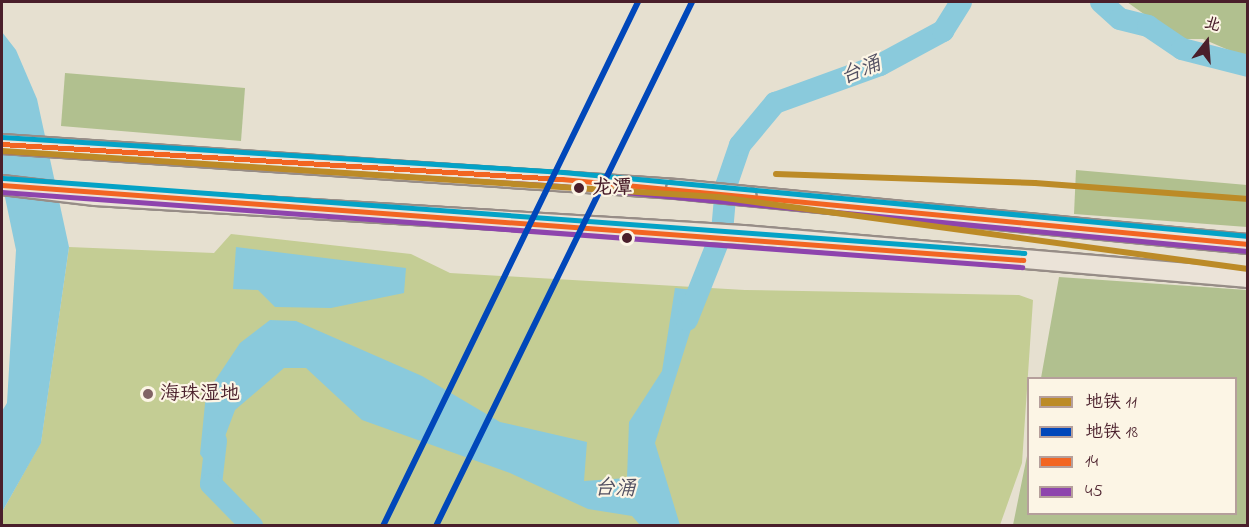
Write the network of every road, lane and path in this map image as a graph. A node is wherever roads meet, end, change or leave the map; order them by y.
1 (2, 144) edge
2 (2, 185) edge
3 (1248, 244) edge
4 (1248, 278) edge

1 - 3 highway, bridge
2 - 4 highway

